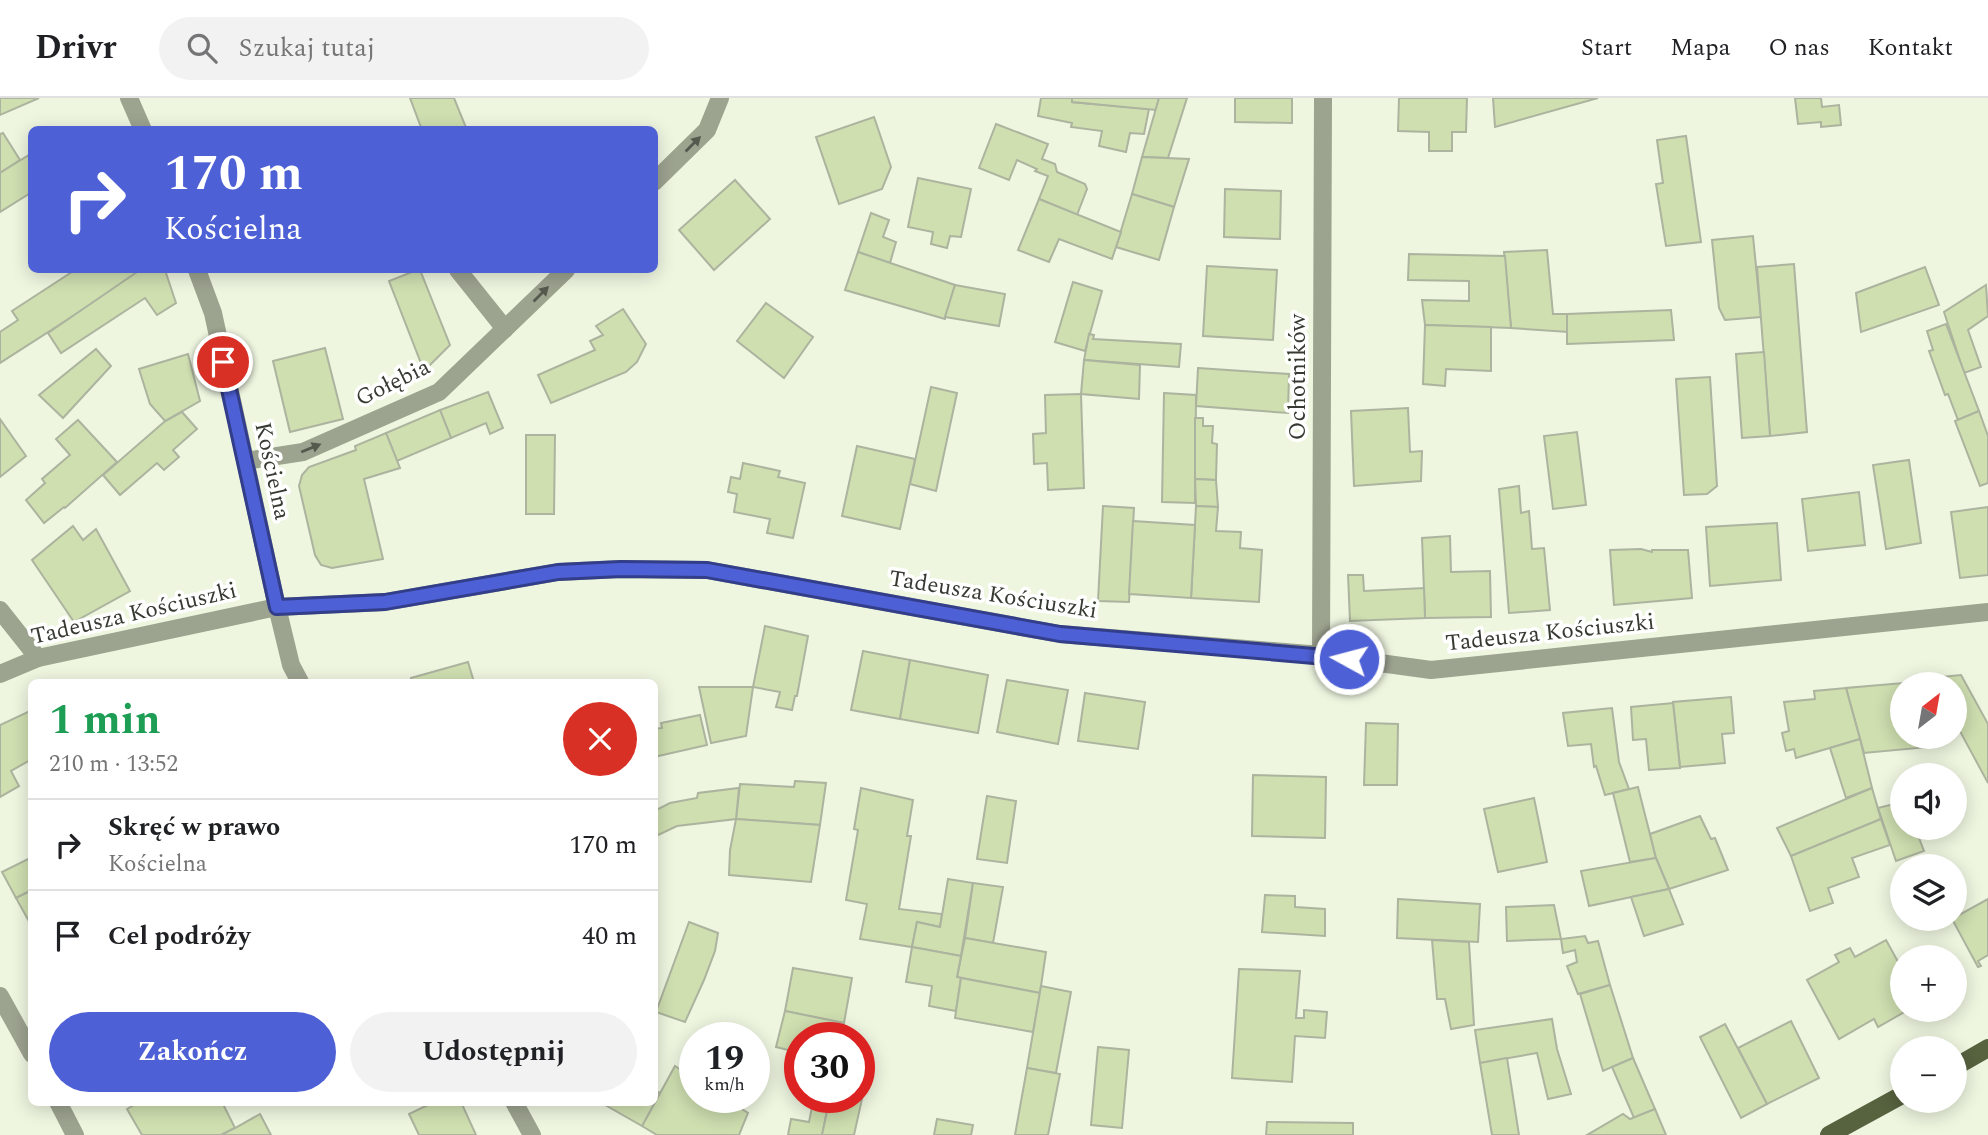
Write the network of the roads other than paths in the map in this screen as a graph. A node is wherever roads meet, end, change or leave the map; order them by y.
1 (129, 98) edge
2 (720, 98) edge
3 (1323, 98) edge
4 (141, 126) edge
5 (658, 178) edge
6 (198, 273) edge
7 (460, 273) edge
8 (563, 273) edge
9 (505, 329) junction
10 (245, 461) junction
11 (277, 607) junction
12 (0, 610) edge
13 (1988, 612) edge
14 (1321, 655) junction
15 (38, 657) junction
16 (0, 674) edge
17 (299, 679) edge
18 (0, 996) edge
19 (28, 1047) edge
20 (1988, 1048) edge
21 (1967, 1060) edge
22 (1890, 1102) edge
23 (60, 1106) edge
24 (516, 1106) edge
25 (75, 1135) edge
26 (532, 1135) edge
27 (1829, 1135) edge

1 - 4 street
5 -> 2 street
3 - 14 street, Ochotników
6 - 10 street, Kościelna
7 - 9 street
9 -> 8 street, Gołębia
10 -> 9 street, Gołębia
10 - 11 street, Kościelna
11 - 14 street, Tadeusza Kościuszki
11 - 15 street, Tadeusza Kościuszki
11 - 17 street, Kościelna
12 - 15 street
13 - 14 street, Tadeusza Kościuszki
15 - 16 street, Tadeusza Kościuszki
18 - 19 street
20 - 21 main road
22 - 27 main road
23 - 25 street
24 - 26 street

